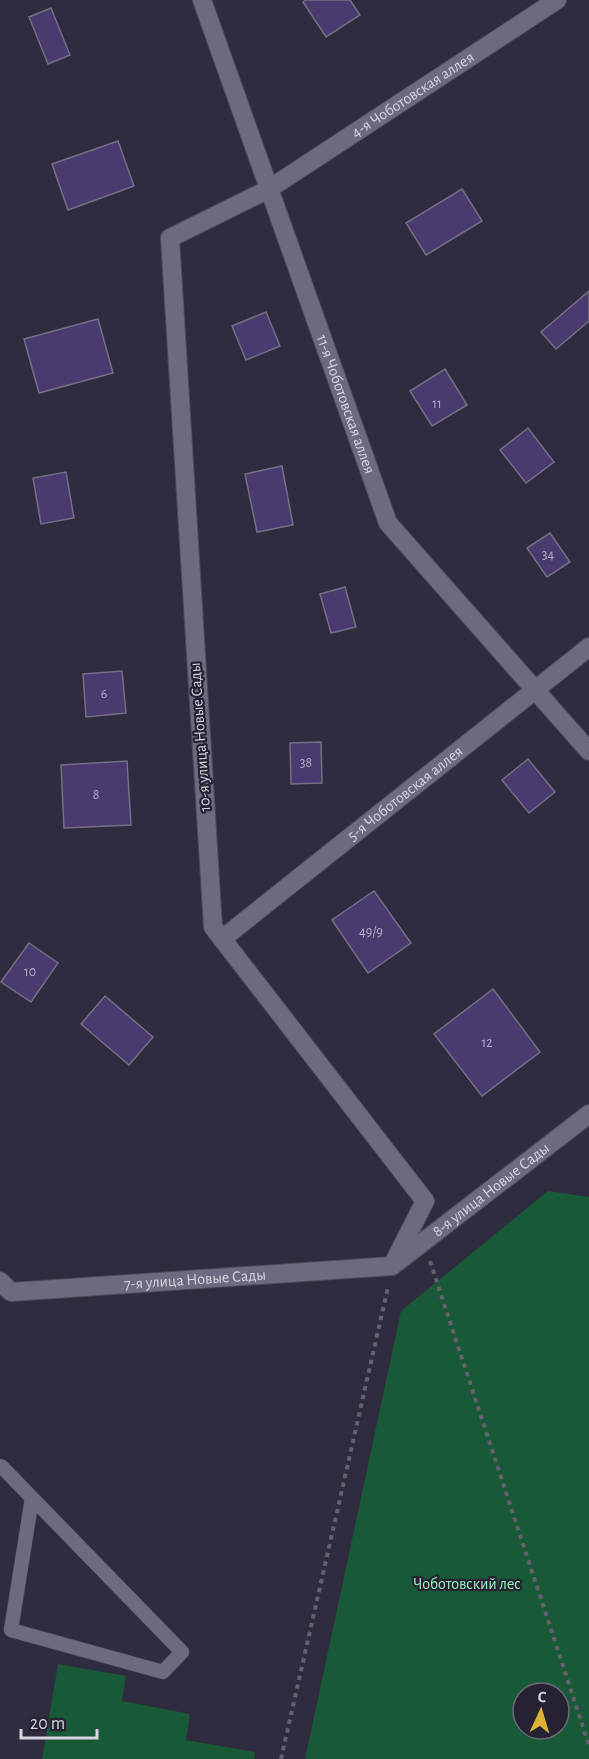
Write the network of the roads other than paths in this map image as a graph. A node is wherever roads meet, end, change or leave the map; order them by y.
1 (202, 0) edge
2 (557, 0) edge
3 (269, 189) junction
4 (589, 647) edge
5 (534, 689) junction
6 (589, 752) edge
7 (222, 939) junction
8 (589, 1114) edge
9 (392, 1266) junction
10 (0, 1281) edge
11 (0, 1466) edge
12 (32, 1498) junction

1 - 3 street, 11-я Чоботовская аллея
2 - 3 street, 4-я Чоботовская аллея
3 - 5 street, 11-я Чоботовская аллея
3 - 7 street, 10-я улица Новые Сады
4 - 5 street, 5-я Чоботовская аллея
5 - 6 street, 11-я Чоботовская аллея
5 - 7 street, 5-я Чоботовская аллея
7 - 9 street, 10-я улица Новые Сады
8 - 9 street, 8-я улица Новые Сады
9 - 10 street, 7-я улица Новые Сады
11 - 12 lane
12 - 12 lane

